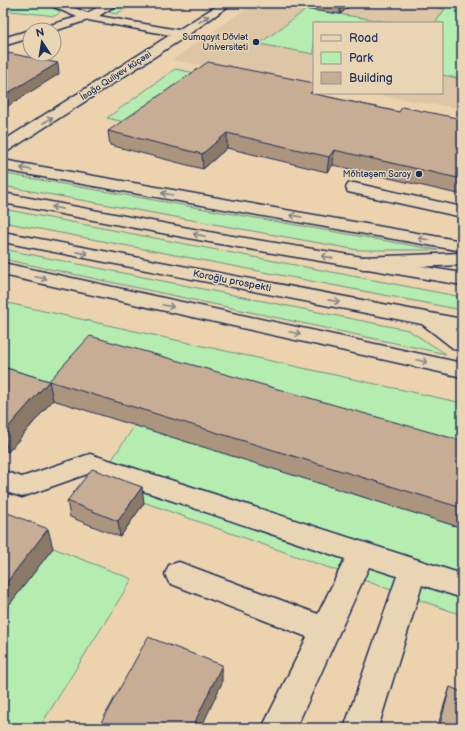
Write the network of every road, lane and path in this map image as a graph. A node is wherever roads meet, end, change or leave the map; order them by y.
1 (52, 3) edge
2 (114, 3) edge
3 (228, 3) edge
4 (88, 17) junction
5 (62, 25) edge
6 (181, 34) junction
7 (22, 36) edge
8 (3, 42) edge
9 (3, 148) edge
10 (3, 165) edge
11 (354, 188) dead end
12 (3, 198) edge
13 (462, 212) edge
14 (3, 237) edge
15 (462, 246) edge
16 (462, 259) edge
17 (363, 263) junction
18 (3, 269) edge
19 (462, 279) edge
20 (426, 318) junction
21 (462, 325) edge
22 (462, 344) edge
23 (462, 370) edge
24 (3, 481) edge
25 (362, 553) junction
26 (413, 570) junction
27 (179, 574) dead end
28 (462, 586) edge
29 (325, 630) junction
30 (279, 728) edge
31 (361, 728) edge

1 - 4 street
2 - 4 street
6 -> 3 street, İsağa Quliyev küçəsi
4 - 5 street
4 - 6 street
9 -> 6 street, İsağa Quliyev küçəsi
7 - 8 street
15 -> 10 street
11 - 13 street
17 -> 12 street
14 -> 20 street, Koroğlu prospekti
16 - 17 street
17 - 19 street
18 -> 23 street
20 - 21 street, Koroğlu prospekti
20 - 22 street
24 - 25 street
25 - 26 street
25 - 29 street
26 - 28 street
26 - 31 street
27 - 29 street
29 - 30 street

